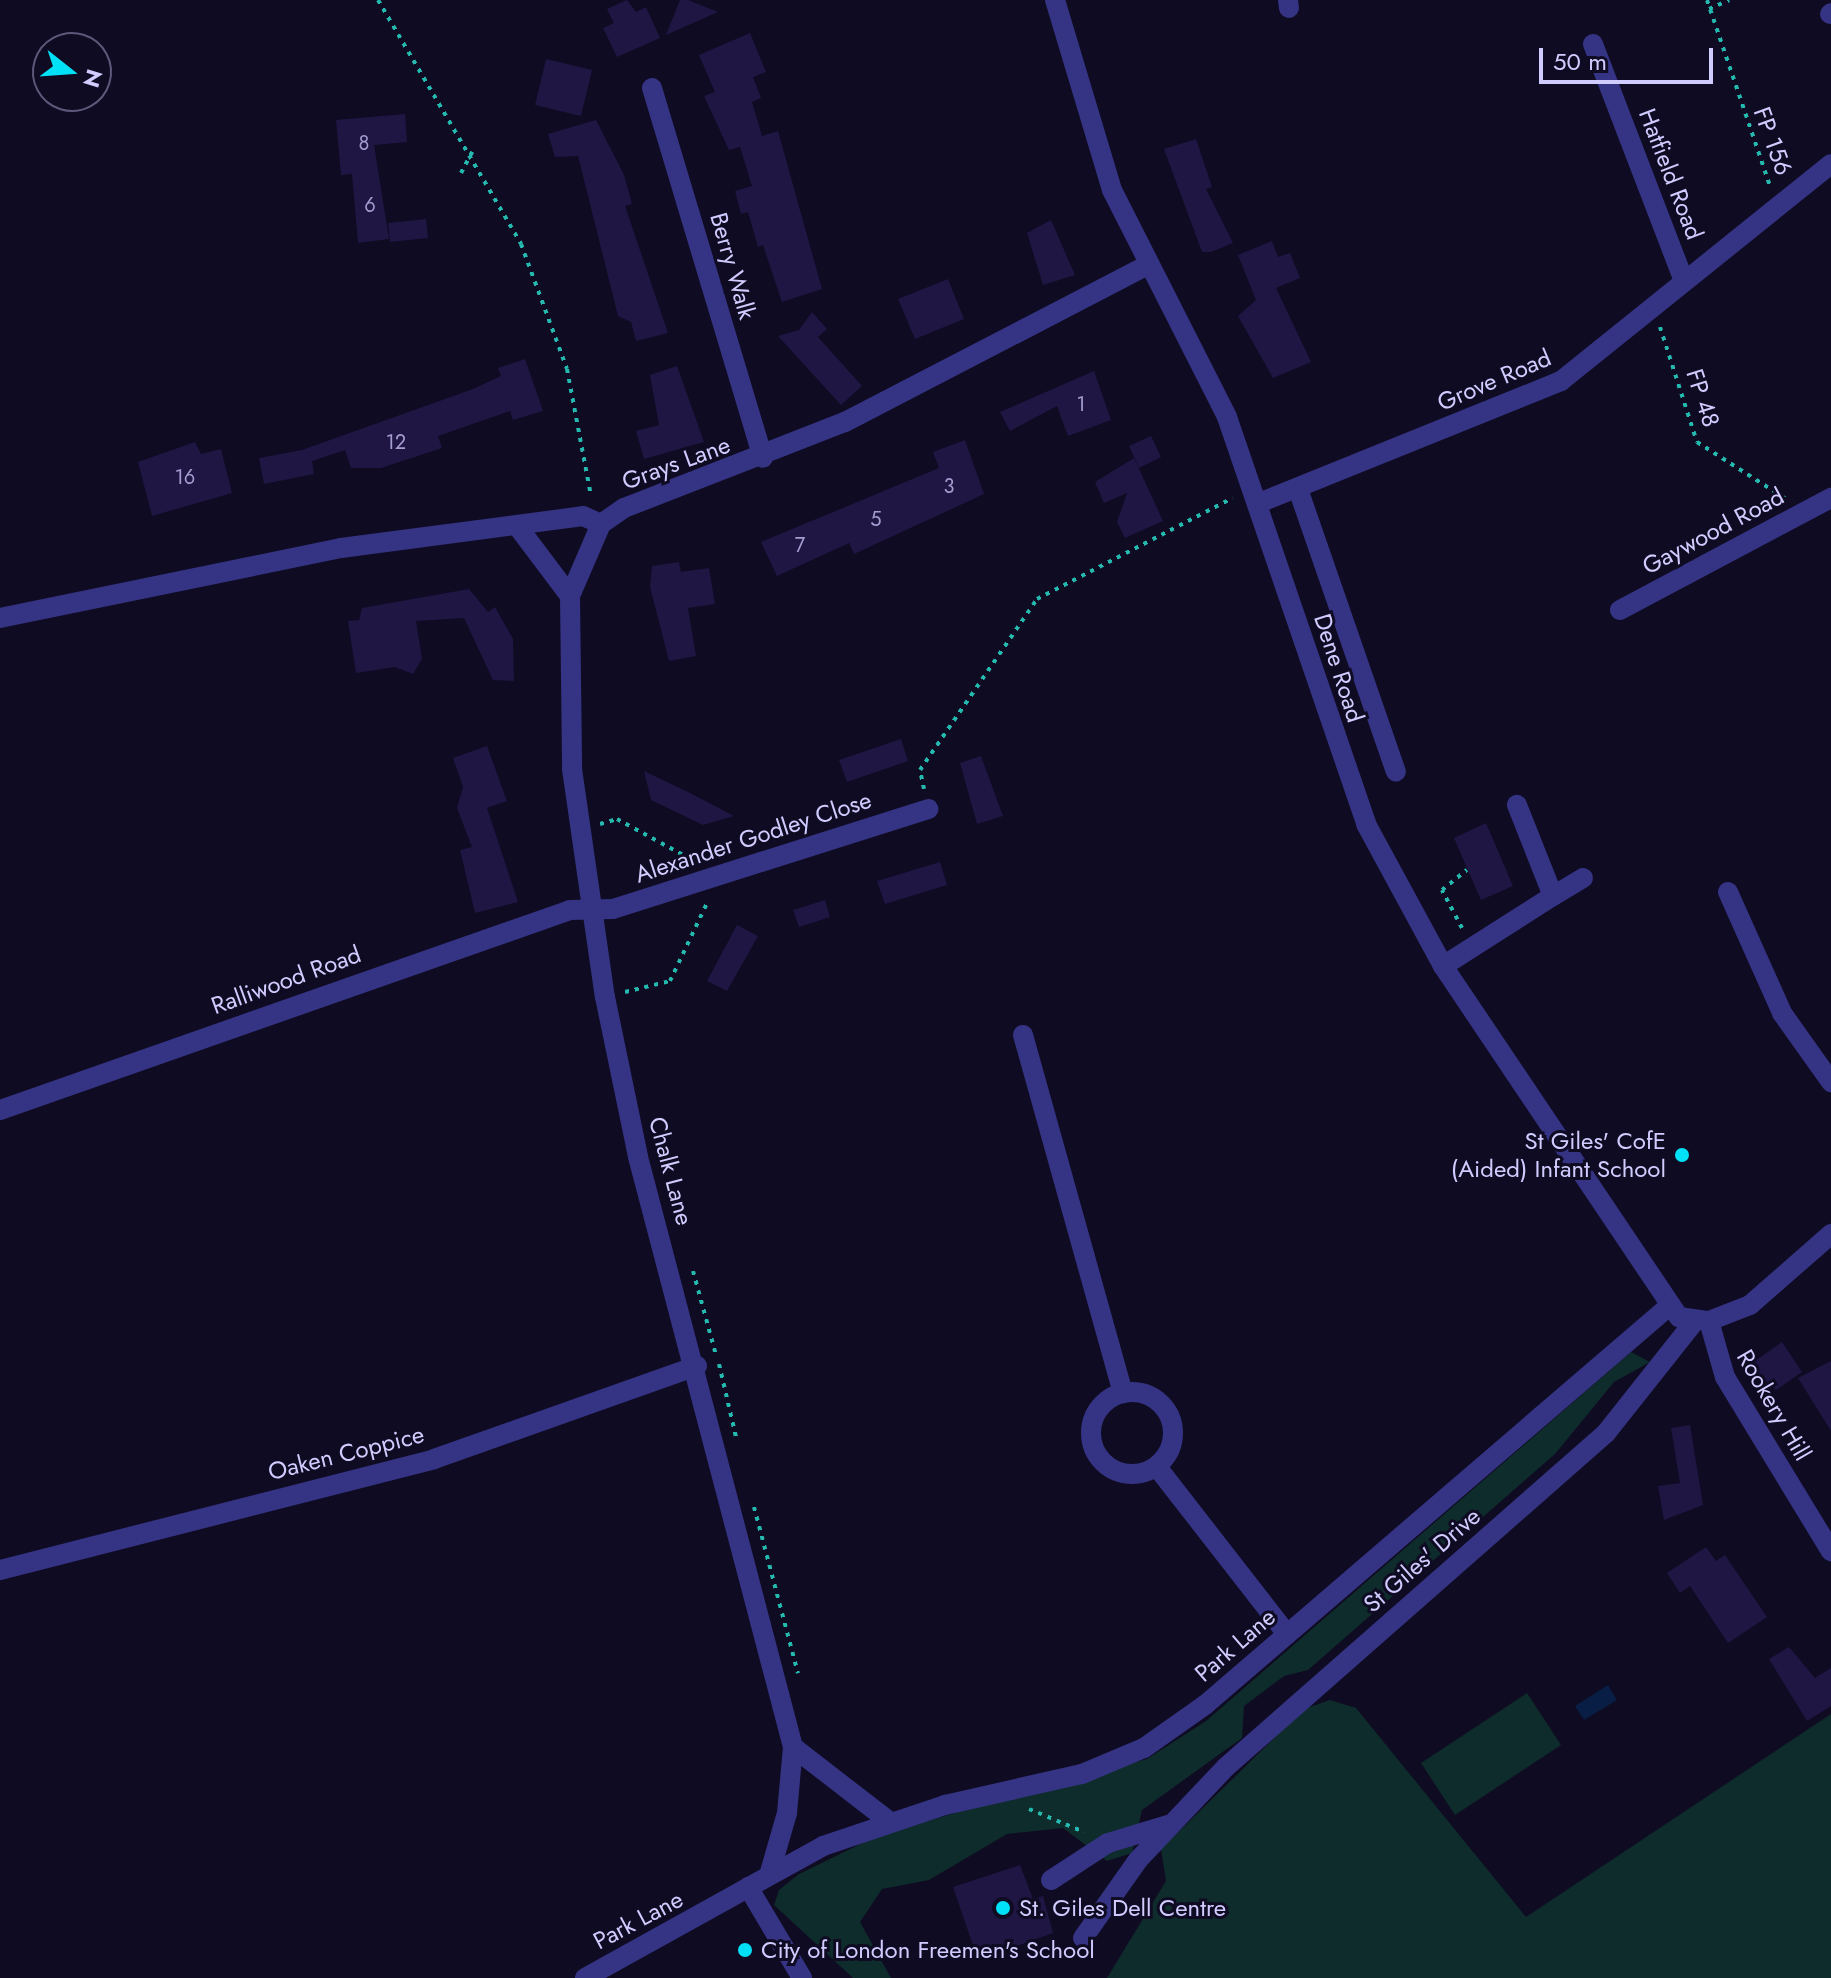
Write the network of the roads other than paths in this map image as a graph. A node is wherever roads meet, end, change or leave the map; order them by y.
1 (1055, 0) edge
2 (1593, 44) dead end
3 (652, 88) dead end
4 (1831, 164) edge
5 (1146, 266) junction
6 (1683, 278) junction
7 (763, 458) junction
8 (1298, 489) junction
9 (1256, 496) junction
10 (1831, 498) edge
11 (601, 524) junction
12 (518, 527) junction
13 (570, 596) junction
14 (1620, 610) dead end
15 (0, 618) edge
16 (1396, 772) dead end
17 (1517, 805) dead end
18 (929, 809) road end
19 (1583, 878) dead end
20 (1728, 892) dead end
21 (1553, 896) junction
22 (592, 908) junction
23 (1443, 966) junction
24 (1023, 1035) dead end
25 (1831, 1082) edge
26 (0, 1110) edge
27 (1831, 1234) edge
28 (1668, 1307) junction
29 (1701, 1321) junction
30 (697, 1366) junction
31 (1123, 1393) junction
32 (1157, 1467) junction
33 (1831, 1551) edge
34 (0, 1570) edge
35 (1287, 1634) junction
36 (793, 1747) junction
37 (890, 1822) junction
38 (1168, 1825) junction
39 (770, 1872) junction
40 (1051, 1880) dead end
41 (748, 1887) junction
42 (1083, 1938) dead end
43 (585, 1978) edge
44 (802, 1978) edge

1 - 5 street, Dene Road
2 - 6 street, Hatfield Road
3 - 7 street, Berry Walk
4 - 6 street, Grove Road
5 - 7 street, Grays Lane
5 - 9 street, Dene Road
6 - 8 street, Grove Road
7 - 11 street, Grays Lane
8 - 9 street, Grove Road
8 - 16 street, Dene Road
9 - 23 street, Dene Road
10 - 14 street, Gaywood Road
11 - 12 street
11 - 13 street, Chalk Lane
12 - 13 street
12 - 15 street
13 - 22 street, Chalk Lane
17 - 21 street
18 - 22 street, Alexander Godley Close
19 - 21 street
20 - 25 street
21 - 23 street
22 - 26 street, Ralliwood Road
22 - 30 street, Chalk Lane
23 - 28 street, Dene Road
24 - 31 street
27 - 29 street
28 - 29 street
28 - 35 street, Park Lane
29 - 33 street, Rookery Hill
29 - 38 street, St Giles' Drive
30 - 34 street, Oaken Coppice
30 - 36 street, Chalk Lane
31 - 32 street
31 - 32 street
32 - 35 street
35 - 37 street, Park Lane
36 - 37 street
36 - 39 street, Chalk Lane
37 - 39 street, Park Lane
38 - 40 street, St Giles' Drive
38 - 42 street, St Giles' Drive
39 - 41 street, Park Lane
41 - 43 street, Park Lane
41 - 44 street

